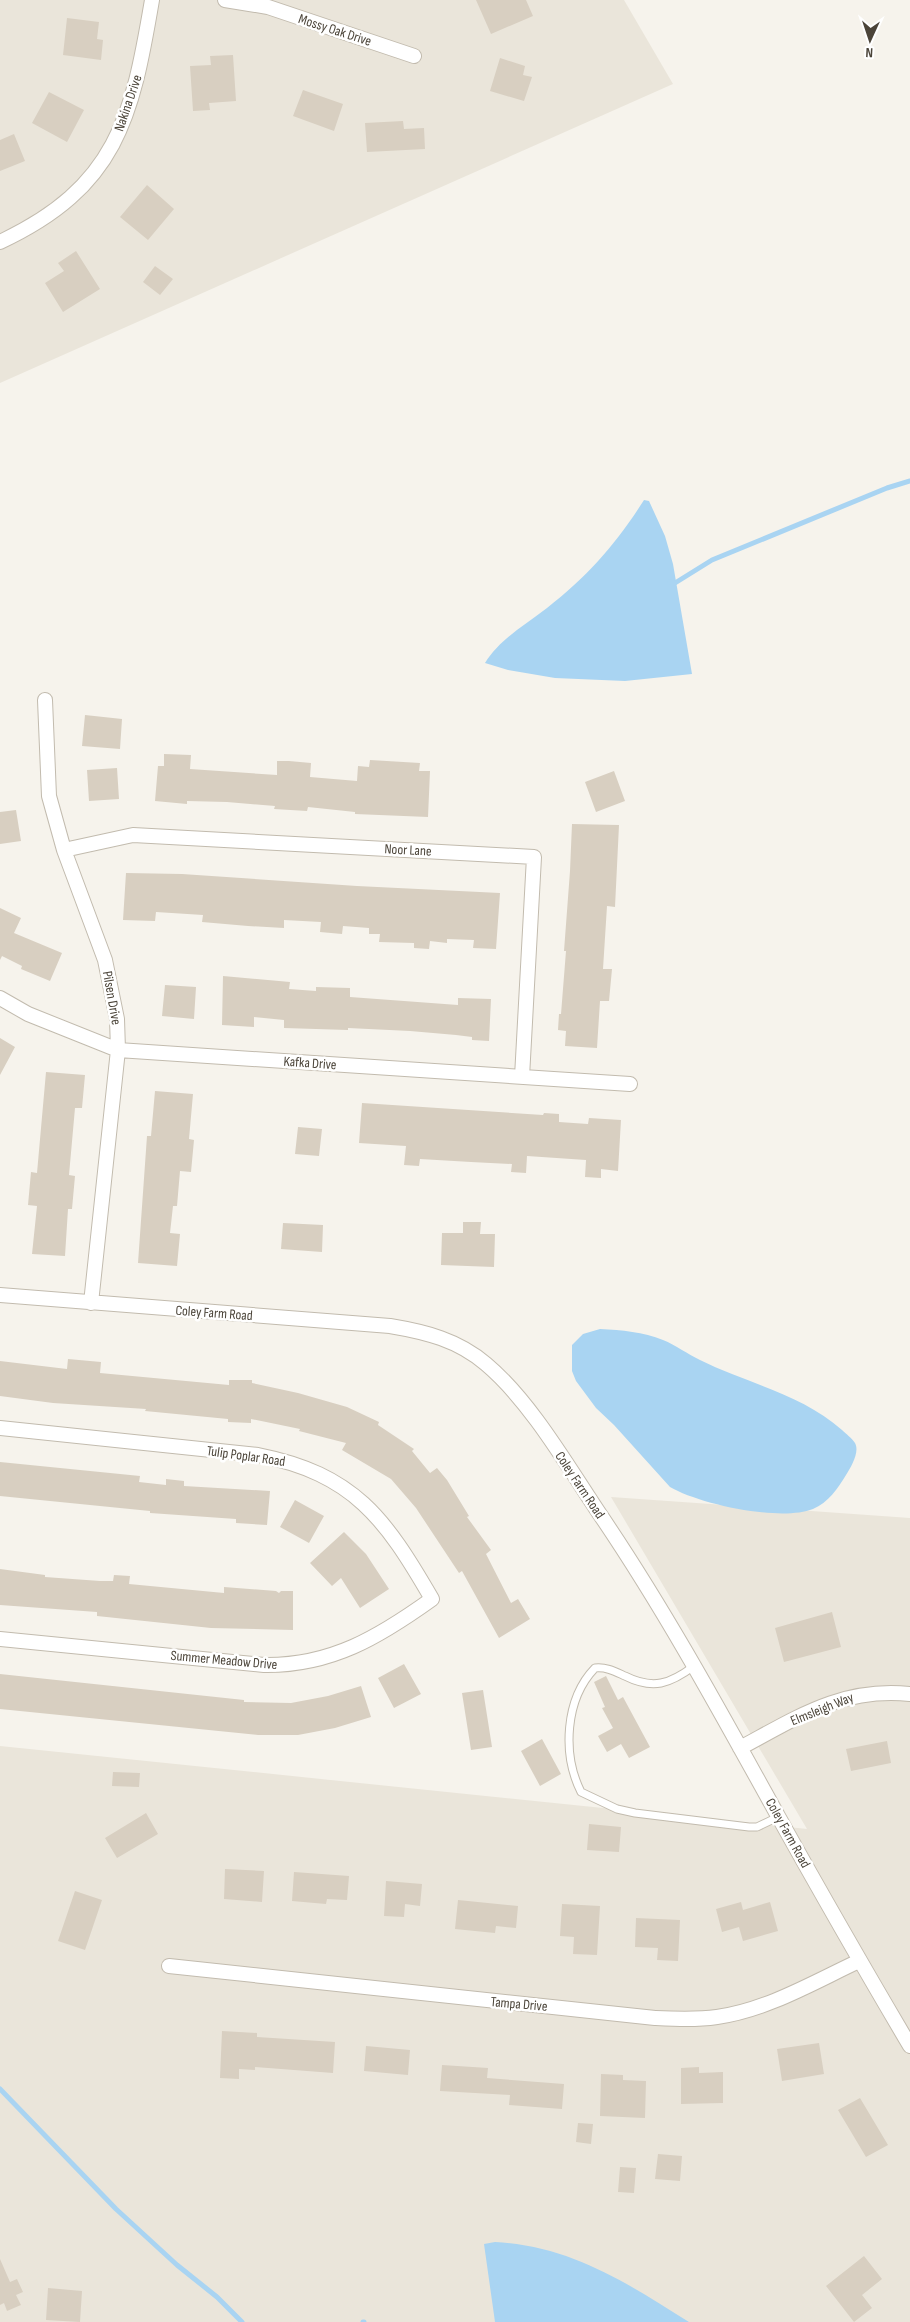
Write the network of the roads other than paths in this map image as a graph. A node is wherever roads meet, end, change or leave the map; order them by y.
1 (152, 0) edge
2 (225, 0) edge
3 (414, 56) dead end
4 (0, 242) edge
5 (45, 700) dead end
6 (64, 850) junction
7 (0, 998) edge
8 (118, 1050) junction
9 (522, 1076) junction
10 (630, 1084) dead end
11 (0, 1295) edge
12 (91, 1303) junction
13 (0, 1428) edge
14 (432, 1599) joint
15 (0, 1639) edge
16 (694, 1666) junction
17 (910, 1694) edge
18 (740, 1748) junction
19 (778, 1817) junction
20 (859, 1960) junction
21 (169, 1966) dead end
22 (910, 2046) edge

1 - 4 street, Nakina Drive
2 - 3 street, Mossy Oak Drive
5 - 6 street, Pilsen Drive
6 - 8 street, Pilsen Drive
6 - 9 street, Noor Lane
7 - 8 street, Kafka Drive
8 - 9 street, Kafka Drive
8 - 12 street, Pilsen Drive
9 - 10 street, Kafka Drive
11 - 12 street, Coley Farm Road
12 - 16 street, Coley Farm Road
13 - 14 street, Tulip Poplar Road
14 - 15 street, Summer Meadow Drive
16 - 18 street, Coley Farm Road
16 - 19 lane
17 - 18 street, Elmsleigh Way
18 - 19 street, Coley Farm Road
19 - 20 street, Coley Farm Road
20 - 21 street, Tampa Drive
20 - 22 street, Coley Farm Road

